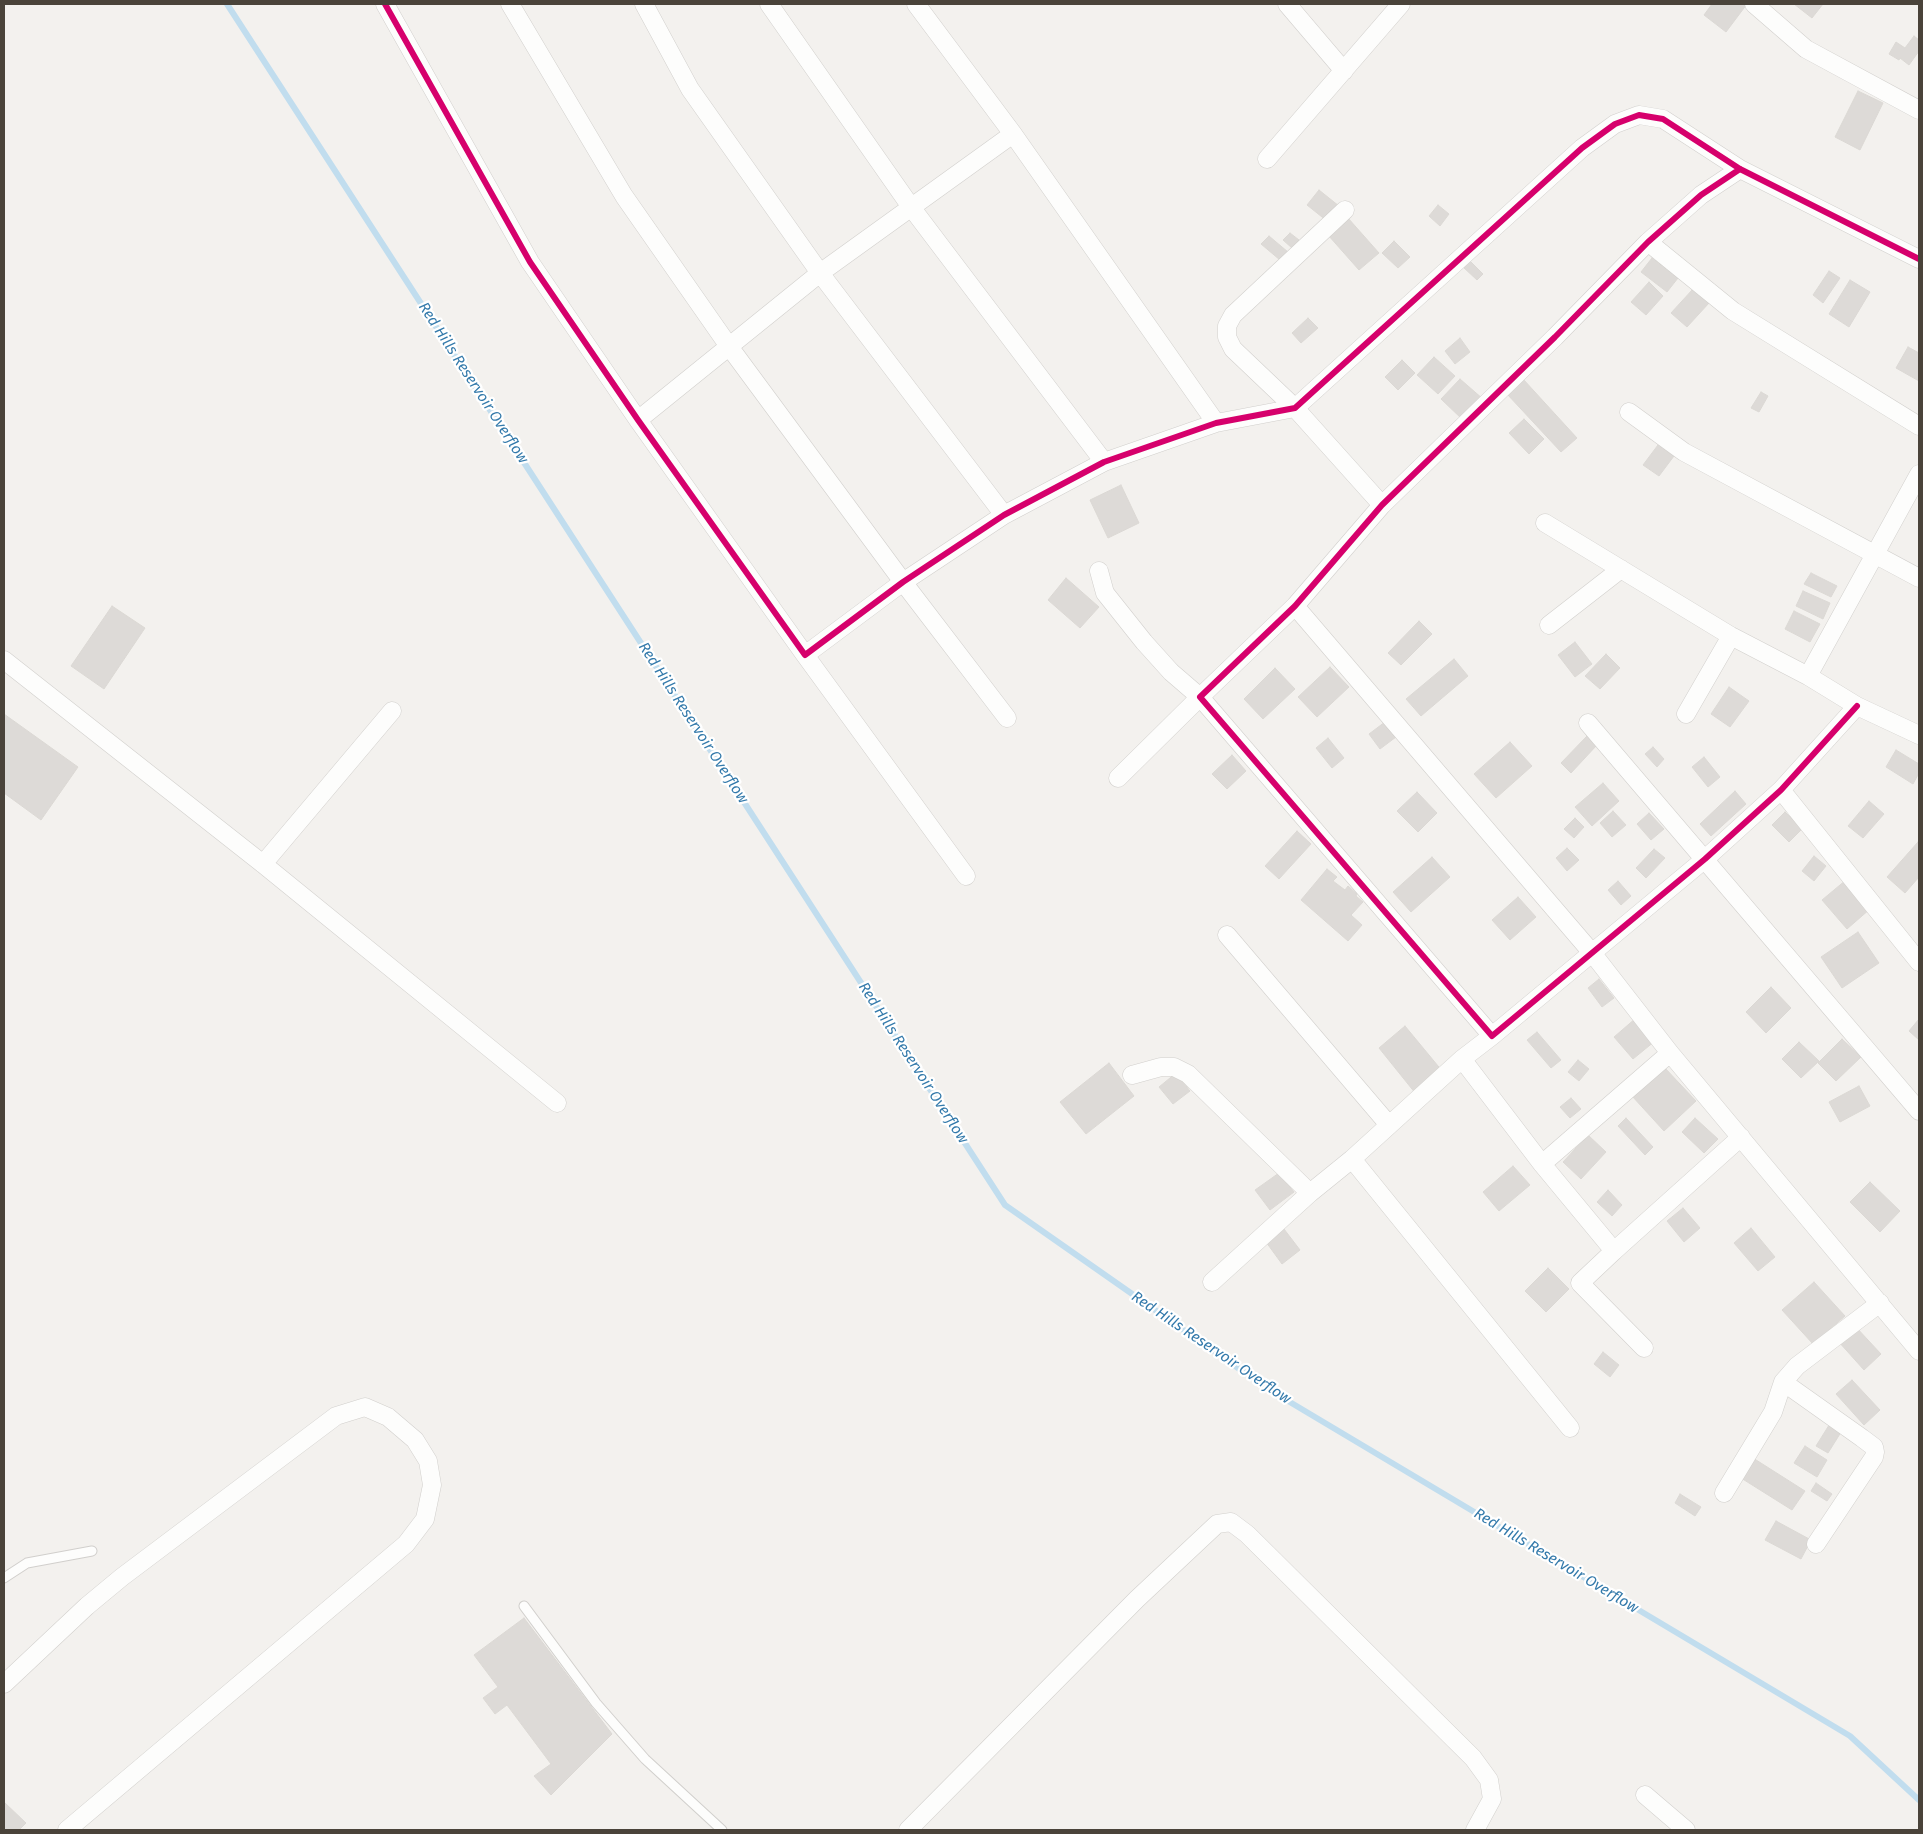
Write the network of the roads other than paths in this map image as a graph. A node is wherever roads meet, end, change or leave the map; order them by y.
1 (386, 4) edge
2 (510, 4) edge
3 (644, 4) edge
4 (769, 4) edge
5 (916, 4) edge
6 (1288, 4) edge
7 (1401, 4) edge
8 (1754, 4) edge
9 (1344, 71) junction
10 (1919, 110) edge
11 (1013, 134) junction
12 (1267, 159) dead end
13 (1740, 169) junction
14 (911, 207) junction
15 (1345, 210) dead end
16 (1648, 242) junction
17 (1919, 259) edge
18 (820, 273) junction
19 (728, 345) junction
20 (1295, 408) junction
21 (1629, 412) dead end
22 (638, 420) junction
23 (1216, 422) junction
24 (1919, 426) edge
25 (1104, 462) junction
26 (1919, 474) edge
27 (1382, 505) junction
28 (1004, 514) junction
29 (1545, 522) dead end
30 (1875, 556) junction
31 (1621, 569) junction
32 (1099, 571) dead end
33 (1919, 578) edge
34 (903, 582) junction
35 (1295, 606) junction
36 (1549, 624) dead end
37 (1731, 636) junction
38 (805, 655) junction
39 (4, 660) edge
40 (1808, 676) junction
41 (1200, 697) junction
42 (1856, 706) junction
43 (392, 711) dead end
44 (1686, 714) dead end
45 (1008, 718) dead end
46 (1588, 723) dead end
47 (1919, 735) edge
48 (1118, 778) dead end
49 (1781, 790) junction
50 (1705, 859) junction
51 (263, 864) junction
52 (966, 876) dead end
53 (1226, 935) dead end
54 (1593, 954) junction
55 (1919, 962) edge
56 (1492, 1036) junction
57 (1670, 1053) junction
58 (1462, 1059) junction
59 (1132, 1075) dead end
60 (557, 1103) dead end
61 (1919, 1111) edge
62 (1389, 1125) junction
63 (1741, 1137) junction
64 (1352, 1159) junction
65 (1542, 1164) junction
66 (1310, 1193) junction
67 (1614, 1250) junction
68 (1212, 1282) dead end
69 (1880, 1303) junction
70 (1644, 1348) dead end
71 (1919, 1351) edge
72 (1783, 1382) junction
73 (1570, 1428) dead end
74 (1724, 1492) dead end
75 (1816, 1544) dead end
76 (92, 1551) dead end
77 (4, 1578) edge
78 (524, 1606) dead end
79 (4, 1684) edge
80 (1645, 1795) dead end
81 (67, 1830) edge
82 (722, 1830) edge
83 (908, 1830) edge
84 (1475, 1830) edge
85 (1686, 1830) edge

1 - 22 street
2 - 19 street
3 - 18 street
4 - 14 street
5 - 11 street
6 - 9 street
7 - 9 street
8 - 10 street
9 - 12 street
11 - 14 street
11 - 23 street
13 - 16 street
13 - 17 street
13 - 20 street
14 - 18 street
14 - 25 street
15 - 20 street
16 - 24 street
16 - 27 street
18 - 19 street
18 - 28 street
19 - 22 street
19 - 34 street
20 - 23 street
20 - 27 street
21 - 30 street
22 - 38 street
23 - 25 street
25 - 28 street
26 - 30 street
27 - 35 street
28 - 34 street
29 - 31 street
30 - 33 street
30 - 40 street
31 - 36 street
31 - 37 street
32 - 41 street
34 - 38 street
34 - 45 street
35 - 41 street
35 - 54 street
37 - 40 street
37 - 44 street
38 - 52 street
39 - 51 street
40 - 42 street
41 - 48 street
41 - 56 street
42 - 47 street
42 - 49 street
43 - 51 street
46 - 50 street
49 - 50 street
49 - 55 street
50 - 54 street
50 - 61 street
51 - 60 street
53 - 62 street
54 - 56 street
54 - 57 street
56 - 58 street
57 - 63 street
57 - 65 street
58 - 62 street
58 - 65 street
59 - 66 street
62 - 64 street
63 - 67 street
63 - 69 street
64 - 66 street
64 - 73 street
65 - 67 street
66 - 68 street
67 - 70 street
69 - 71 street
69 - 72 street
72 - 74 street
72 - 75 street
76 - 77 lane
78 - 82 lane
79 - 81 street
80 - 85 street
83 - 84 street

